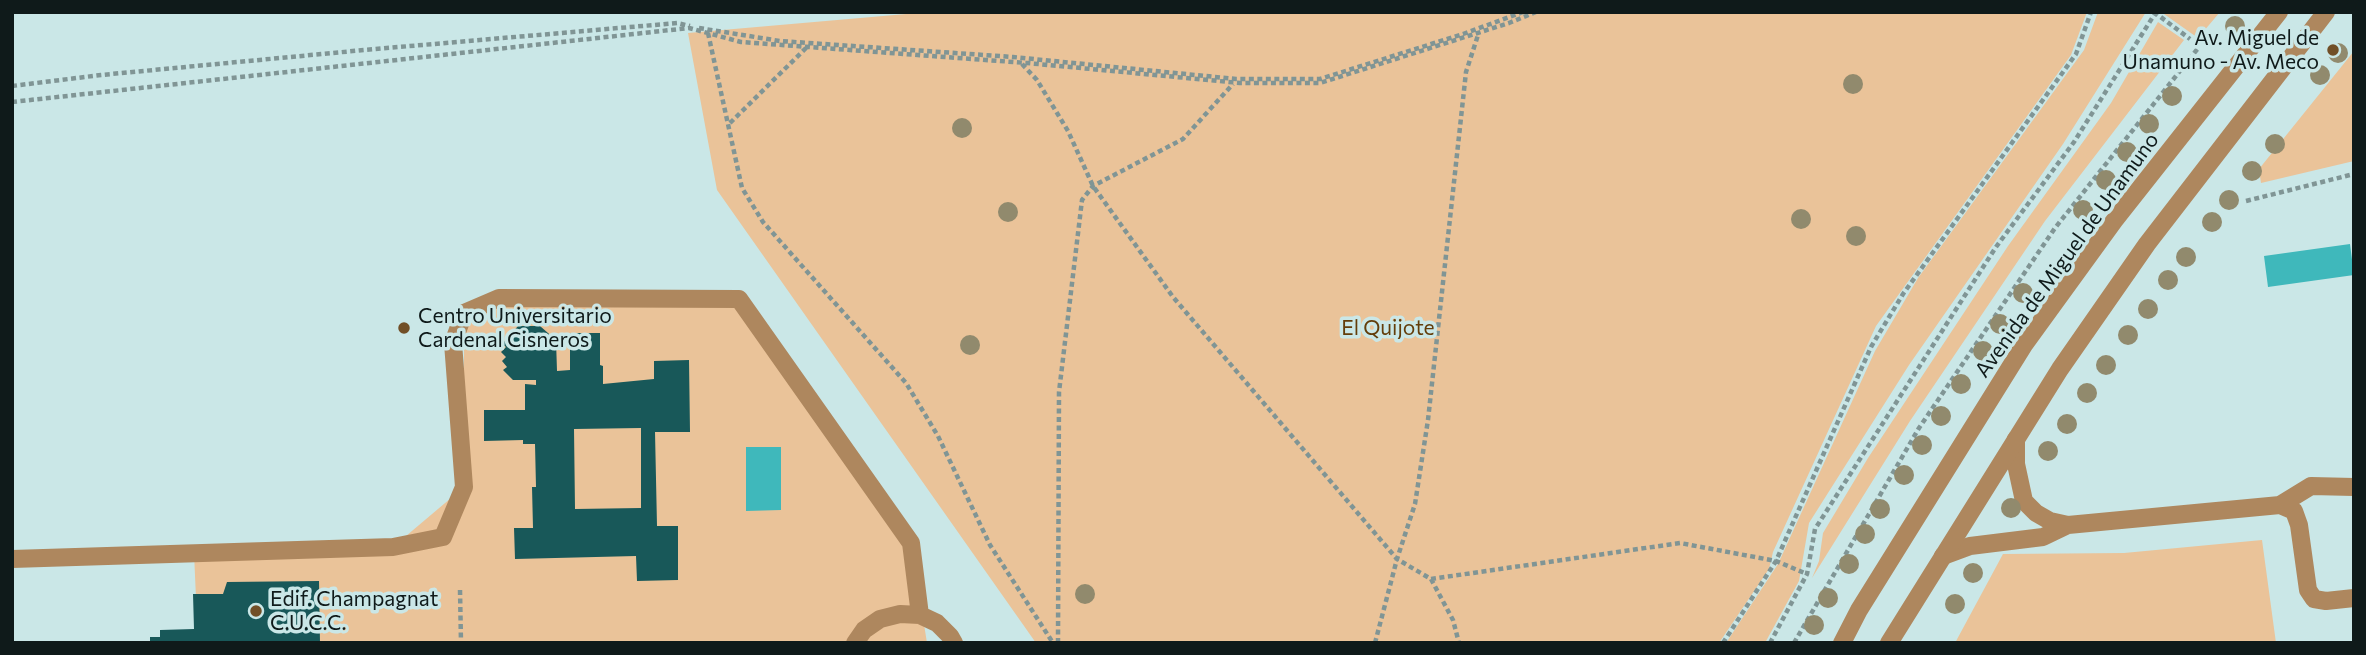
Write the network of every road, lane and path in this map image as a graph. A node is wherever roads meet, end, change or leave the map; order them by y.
1 (1523, 12) edge
2 (1536, 12) edge
3 (2091, 12) edge
4 (2279, 12) edge
5 (2326, 12) edge
6 (2155, 13) edge
7 (708, 33) junction
8 (1479, 33) junction
9 (2190, 39) dead end
10 (807, 47) junction
11 (2199, 47) dead end
12 (1022, 63) junction
13 (1234, 83) junction
14 (12, 86) edge
15 (12, 102) edge
16 (730, 124) junction
17 (2354, 174) edge
18 (1093, 186) junction
19 (2246, 201) dead end
20 (2016, 439) junction
21 (2354, 487) edge
22 (2280, 505) junction
23 (2067, 525) junction
24 (1943, 555) junction
25 (12, 559) edge
26 (1397, 559) junction
27 (1776, 561) junction
28 (1807, 574) junction
29 (1431, 579) junction
30 (460, 590) dead end
31 (2354, 597) edge
32 (920, 615) junction
33 (461, 643) edge
34 (855, 643) edge
35 (954, 643) edge
36 (1055, 643) edge
37 (1375, 643) edge
38 (1459, 643) edge
39 (1723, 643) edge
40 (1770, 643) edge
41 (1794, 643) edge
42 (1842, 643) edge
43 (1889, 643) edge

1 - 14 path
2 - 8 path
3 - 27 path
4 - 42 street, Avenida de Miguel de Unamuno
5 - 20 street
6 - 9 path
6 - 28 path
7 - 10 path
7 - 15 path
7 - 16 path
8 - 13 path
8 - 26 path
10 - 12 path
10 - 16 path
11 - 41 path
12 - 13 path
12 - 18 path
13 - 18 path
16 - 36 path
17 - 19 path
18 - 26 path
18 - 36 path
20 - 23 street
20 - 24 street
21 - 22 street
22 - 23 street
22 - 31 street
23 - 24 street
24 - 43 street
25 - 32 street
26 - 29 path
26 - 37 path
27 - 28 path
27 - 29 path
27 - 39 path
28 - 40 path
29 - 38 path
30 - 33 path
32 - 34 street
32 - 35 street

